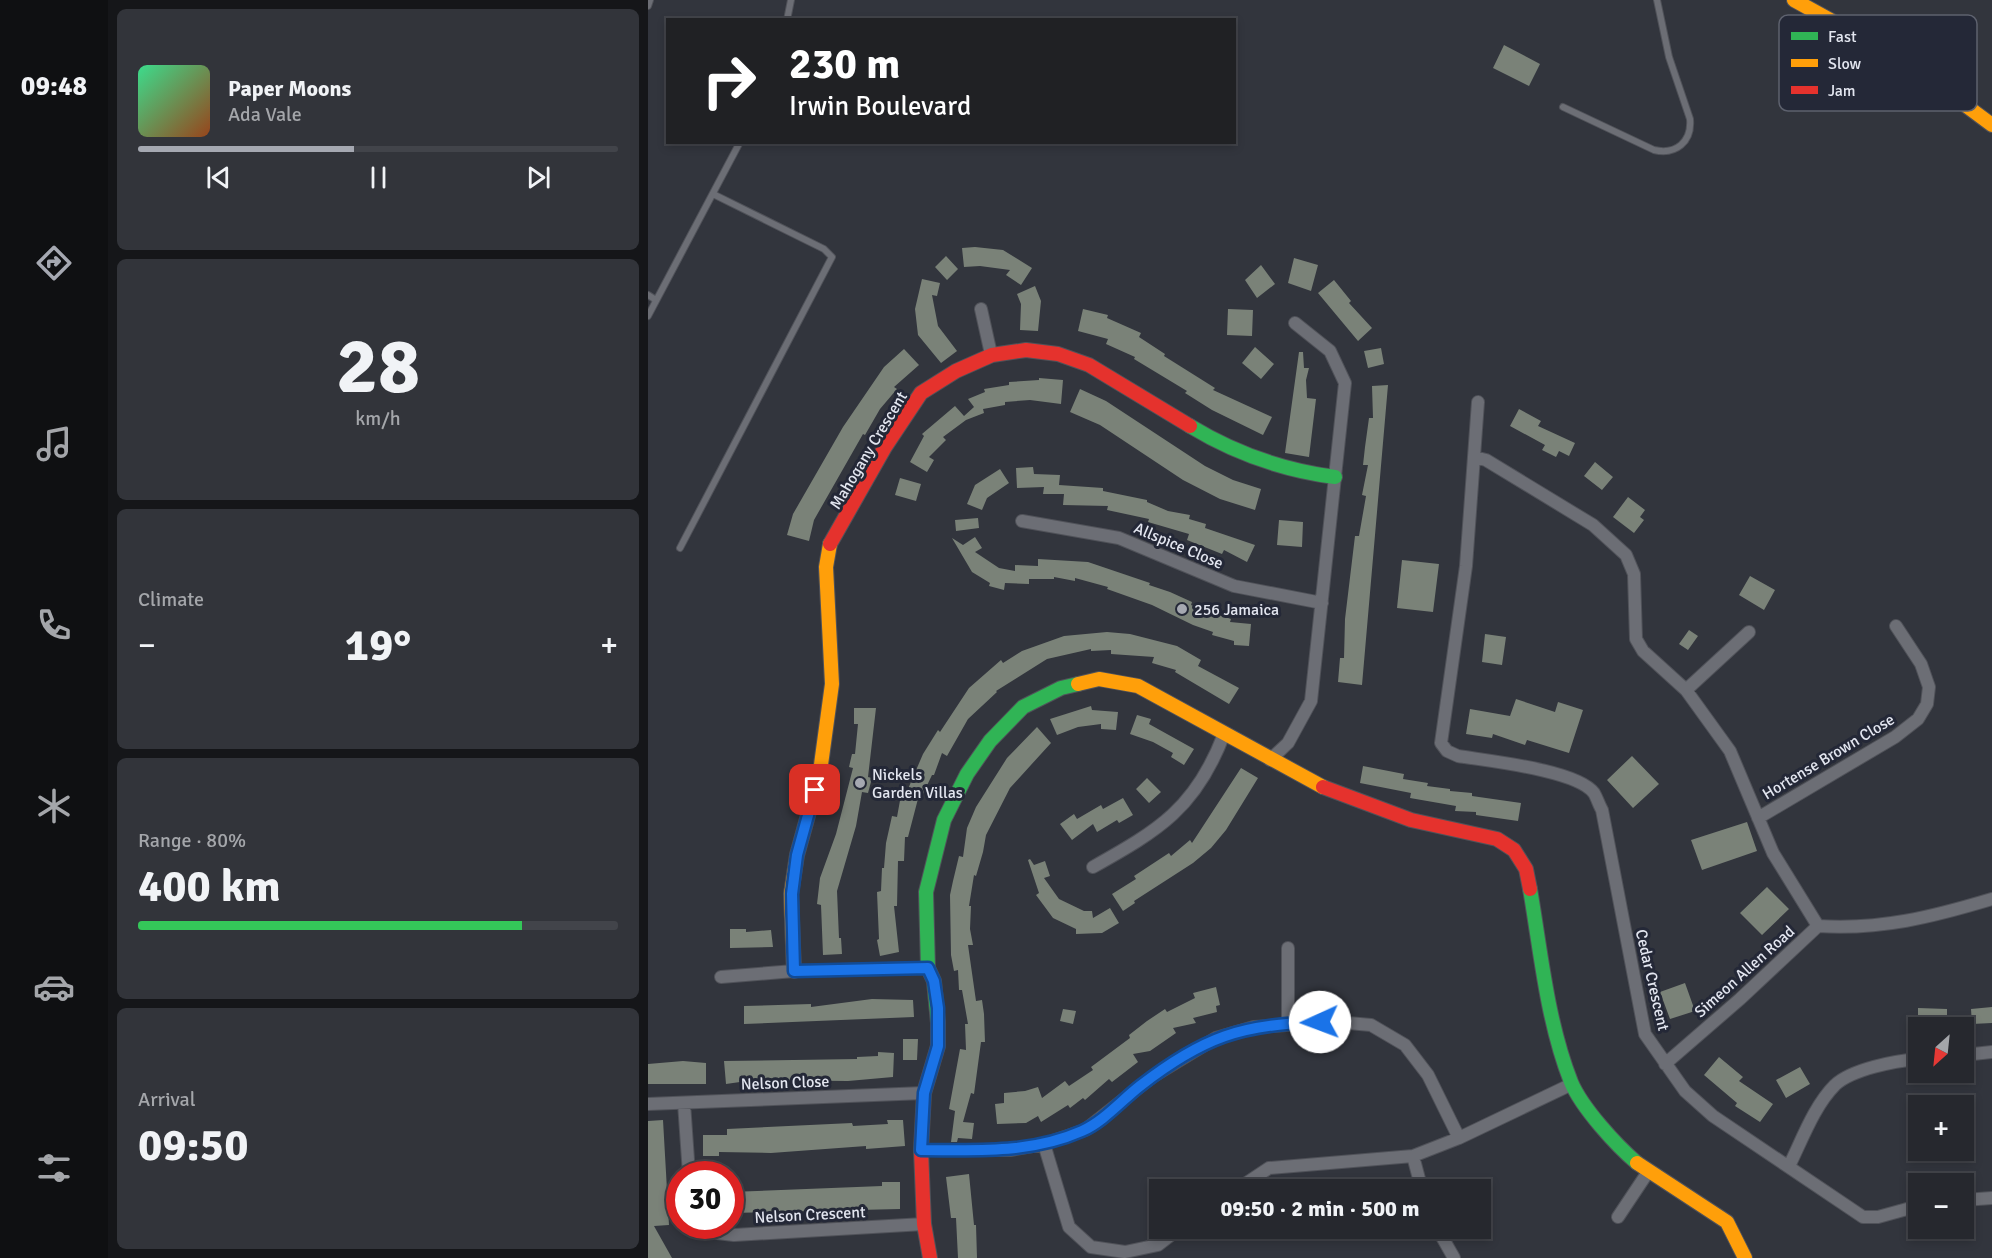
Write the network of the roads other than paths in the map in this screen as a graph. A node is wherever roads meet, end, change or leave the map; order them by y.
1 (650, 0) edge
2 (791, 0) edge
3 (1657, 0) edge
4 (1794, 0) edge
5 (648, 6) edge
6 (1821, 15) edge
7 (787, 18) edge
8 (1563, 107) dead end
9 (1973, 111) edge
10 (1992, 125) edge
11 (739, 144) edge
12 (713, 194) junction
13 (648, 295) edge
14 (656, 300) junction
15 (981, 309) dead end
16 (648, 316) edge
17 (1295, 323) dead end
18 (991, 354) junction
19 (1478, 402) dead end
20 (1474, 457) junction
21 (1335, 477) junction
22 (1022, 521) dead end
23 (680, 548) dead end
24 (1322, 603) junction
25 (1896, 626) dead end
26 (1749, 632) dead end
27 (1686, 690) junction
28 (1224, 734) junction
29 (1270, 760) junction
30 (1758, 818) junction
31 (1093, 867) dead end
32 (1992, 899) edge
33 (1818, 926) junction
34 (1288, 948) dead end
35 (928, 968) junction
36 (794, 971) junction
37 (721, 977) dead end
38 (1288, 1023) junction
39 (1992, 1052) edge
40 (1974, 1053) edge
41 (1908, 1060) edge
42 (1665, 1064) junction
43 (1572, 1084) junction
44 (924, 1093) junction
45 (684, 1103) junction
46 (648, 1104) edge
47 (1459, 1138) junction
48 (1044, 1144) junction
49 (921, 1150) junction
50 (1413, 1156) junction
51 (689, 1161) edge
52 (1789, 1166) junction
53 (1648, 1172) junction
54 (1252, 1179) edge
55 (1419, 1179) edge
56 (1992, 1198) edge
57 (1974, 1199) edge
58 (1908, 1209) edge
59 (1618, 1217) dead end
60 (924, 1224) junction
61 (744, 1234) edge
62 (1166, 1239) edge
63 (1443, 1239) edge
64 (930, 1258) edge
65 (1454, 1258) edge
66 (1745, 1258) edge

1 - 5 lane
2 - 7 lane
3 - 8 lane
4 - 6 street
9 - 10 street
11 - 12 lane
12 - 14 lane
12 - 23 lane
13 - 14 lane
14 - 16 lane
15 - 18 street
17 - 21 street
18 - 21 street, Mahogany Crescent
18 - 36 street, Mahogany Crescent
19 - 20 street
20 - 27 street
20 - 42 street, Cedar Crescent
21 - 24 street
22 - 24 street, Allspice Close
24 - 29 street
25 - 30 street, Hortense Brown Close
26 - 27 street
27 - 30 street
28 - 29 street
28 - 31 street
28 - 35 street
29 - 43 street
30 - 33 street
32 - 33 street
33 - 42 street, Simeon Allen Road
34 - 38 street
35 - 36 street
35 - 44 street
36 - 37 street
38 - 47 street
38 - 48 street
39 - 40 street
41 - 52 street
42 - 52 street, Cedar Crescent
43 - 47 street
43 - 53 street
44 - 45 street, Nelson Close
44 - 49 street
45 - 46 street, Nelson Close
45 - 51 street
47 - 50 street
48 - 49 street
48 - 62 street
49 - 60 street
50 - 54 street
50 - 55 street
52 - 58 street, Cedar Crescent
53 - 59 street
53 - 66 street
56 - 57 street
60 - 61 street, Nelson Crescent
60 - 64 street
63 - 65 street

